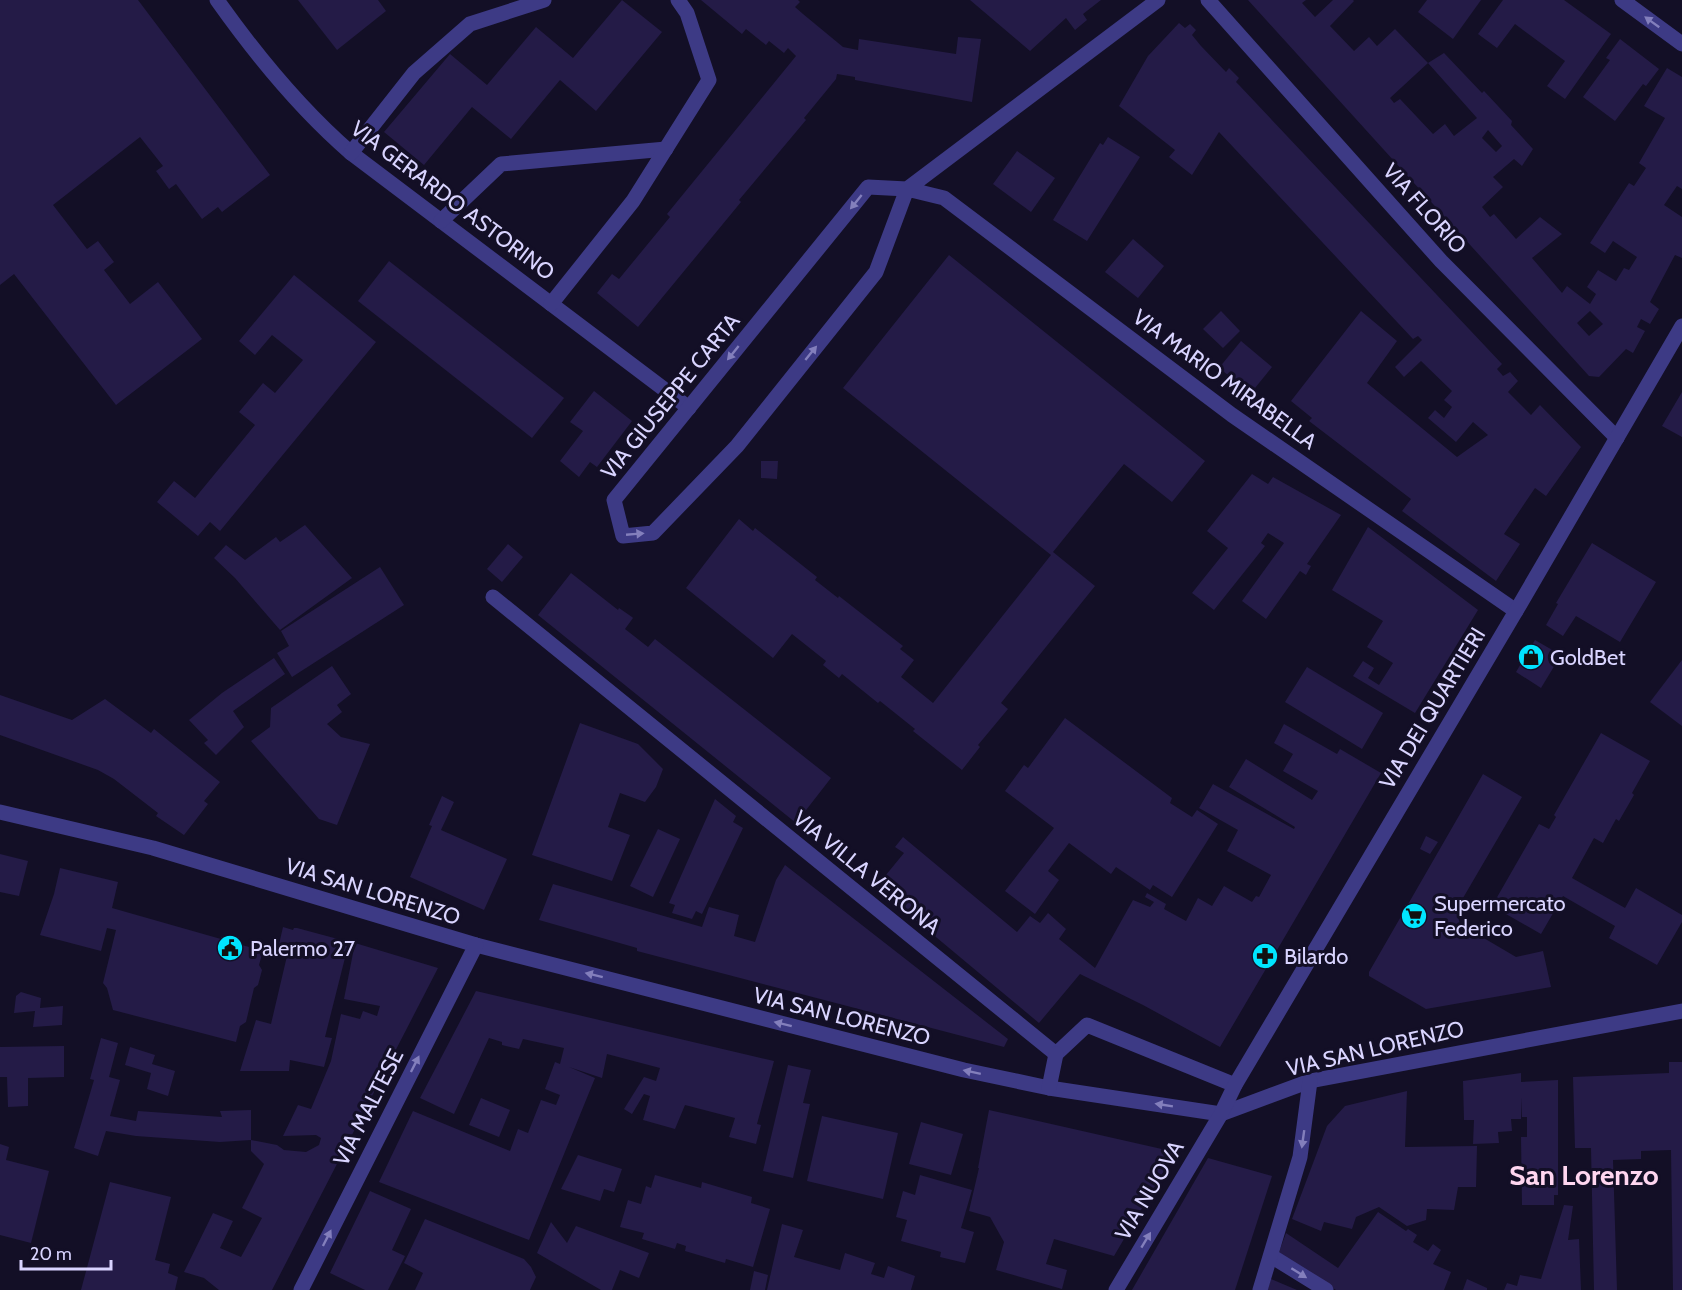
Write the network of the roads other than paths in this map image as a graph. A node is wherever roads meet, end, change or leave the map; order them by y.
1 (217, 0) edge
2 (544, 0) edge
3 (678, 0) edge
4 (1158, 0) edge
5 (1208, 0) edge
6 (1622, 0) edge
7 (1682, 44) edge
8 (666, 149) junction
9 (351, 153) junction
10 (908, 189) junction
11 (441, 221) junction
12 (551, 304) junction
13 (1682, 326) edge
14 (688, 408) junction
15 (1617, 438) junction
16 (493, 597) dead end
17 (1516, 611) junction
18 (0, 812) edge
19 (476, 945) junction
20 (1682, 1011) edge
21 (1056, 1054) junction
22 (1310, 1081) junction
23 (1235, 1085) junction
24 (1049, 1088) junction
25 (1221, 1114) junction
26 (1271, 1256) junction
27 (301, 1290) edge
28 (1116, 1290) edge
29 (1260, 1290) edge
30 (1326, 1290) edge

1 - 9 street, VIA GERARDO ASTORINO
2 - 9 street
3 - 8 street
4 - 10 street
5 - 15 street, VIA FLORIO
7 -> 6 street
8 - 11 street
8 - 12 street
9 - 11 street, VIA GERARDO ASTORINO
10 -> 14 street, VIA GIUSEPPE CARTA
14 -> 10 street, VIA GIUSEPPE CARTA
10 - 17 street, VIA MARIO MIRABELLA
11 - 12 street, VIA GERARDO ASTORINO
12 - 14 street, VIA GERARDO ASTORINO
13 - 15 street, VIA DEI QUARTIERI
15 - 17 street, VIA DEI QUARTIERI
16 - 21 street, VIA VILLA VERONA
17 - 23 street, VIA DEI QUARTIERI
18 - 19 street, VIA SAN LORENZO
24 -> 19 street, VIA SAN LORENZO
27 -> 19 street, VIA MALTESE
20 - 22 street, VIA SAN LORENZO
21 - 23 street
21 - 24 street
22 - 25 street, VIA SAN LORENZO
22 -> 26 street
23 - 25 street, VIA DEI QUARTIERI
25 -> 24 street, VIA SAN LORENZO
28 -> 25 street, VIA NUOVA
26 - 29 street
26 -> 30 street

